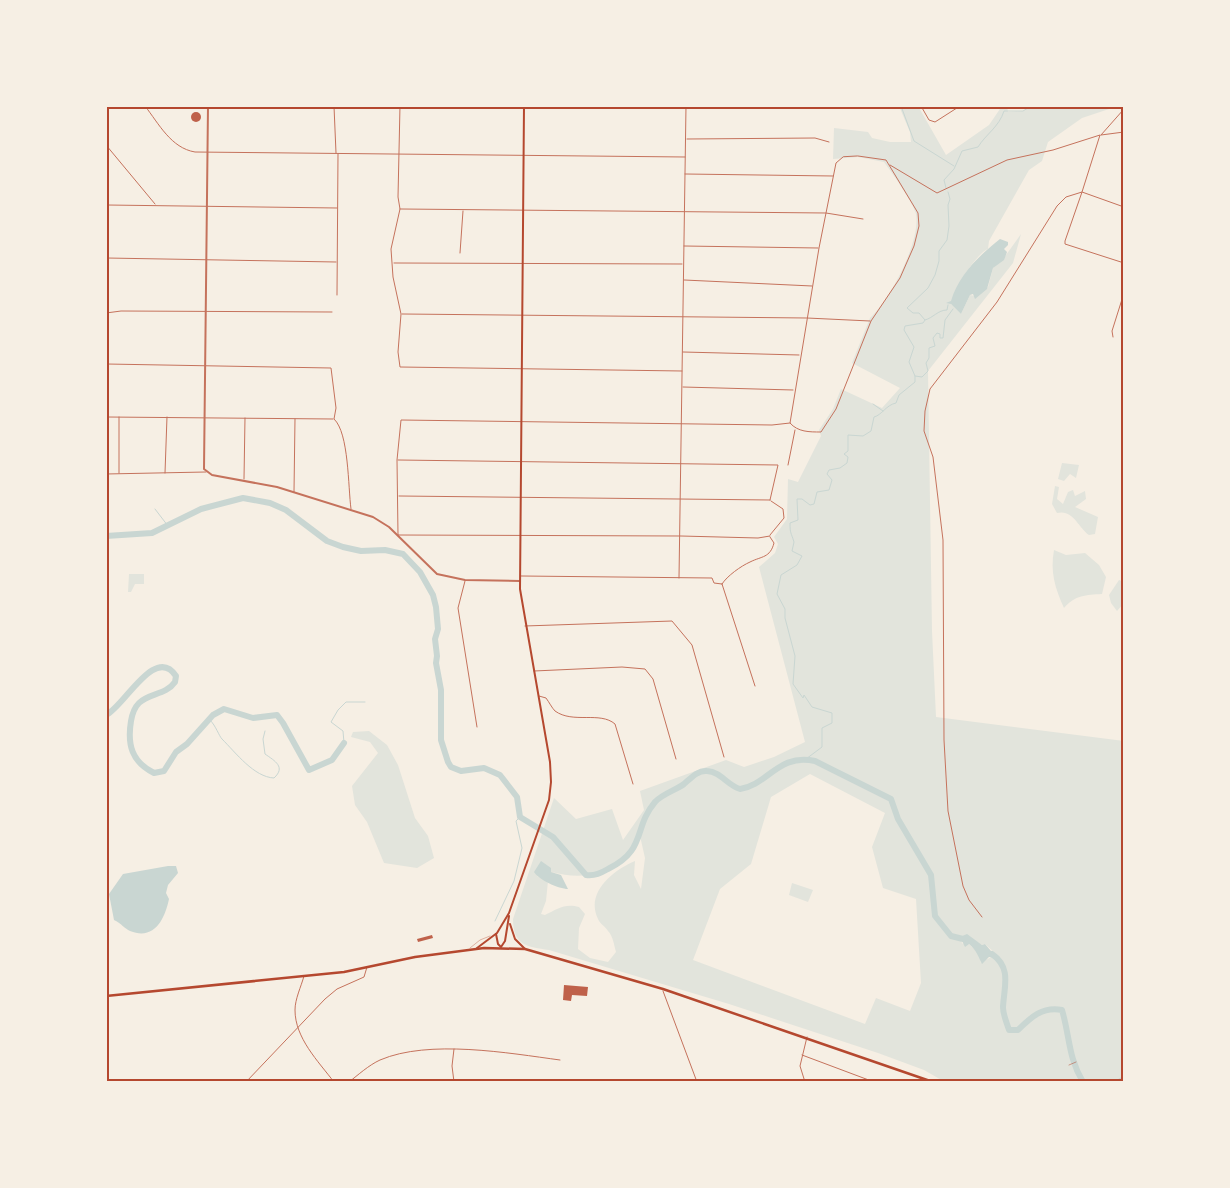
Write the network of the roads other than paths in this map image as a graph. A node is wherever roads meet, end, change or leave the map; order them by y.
1 (145, 106) edge
2 (208, 106) edge
3 (334, 106) edge
4 (400, 106) edge
5 (524, 106) edge
6 (686, 106) edge
7 (921, 106) edge
8 (960, 106) edge
9 (1124, 109) edge
10 (1124, 132) edge
11 (1100, 135) junction
12 (686, 139) junction
13 (829, 142) dead end
14 (106, 145) edge
15 (209, 152) junction
16 (337, 154) junction
17 (398, 154) junction
18 (524, 155) junction
19 (685, 157) junction
20 (890, 165) junction
21 (684, 174) junction
22 (834, 176) junction
23 (1082, 192) junction
24 (155, 204) junction
25 (106, 205) edge
26 (1124, 206) edge
27 (208, 207) junction
28 (337, 208) junction
29 (400, 209) junction
30 (463, 210) junction
31 (523, 211) junction
32 (685, 212) junction
33 (826, 213) junction
34 (863, 219) dead end
35 (684, 246) junction
36 (819, 248) junction
37 (460, 253) dead end
38 (106, 258) edge
39 (206, 260) junction
40 (336, 262) junction
41 (523, 263) junction
42 (1124, 263) edge
43 (393, 264) junction
44 (683, 264) junction
45 (683, 280) junction
46 (813, 286) junction
47 (1124, 293) edge
48 (337, 295) dead end
49 (332, 312) dead end
50 (106, 313) edge
51 (206, 313) junction
52 (401, 314) junction
53 (522, 315) junction
54 (682, 318) junction
55 (808, 318) junction
56 (871, 321) junction
57 (1113, 337) dead end
58 (682, 352) junction
59 (800, 355) junction
60 (106, 364) edge
61 (205, 367) junction
62 (522, 370) junction
63 (682, 371) junction
64 (682, 387) junction
65 (794, 390) junction
66 (106, 417) edge
67 (120, 417) junction
68 (167, 417) junction
69 (204, 417) junction
70 (245, 417) junction
71 (295, 418) junction
72 (334, 419) junction
73 (790, 422) junction
74 (521, 423) junction
75 (682, 424) junction
76 (795, 429) junction
77 (397, 460) junction
78 (521, 460) junction
79 (682, 462) junction
80 (788, 465) dead end
81 (206, 472) junction
82 (119, 473) junction
83 (165, 473) junction
84 (106, 474) edge
85 (244, 480) junction
86 (294, 492) junction
87 (398, 496) junction
88 (520, 498) junction
89 (681, 499) junction
90 (770, 500) junction
91 (351, 509) junction
92 (398, 535) junction
93 (520, 535) junction
94 (680, 536) junction
95 (770, 536) junction
96 (520, 576) junction
97 (679, 578) junction
98 (466, 580) junction
99 (520, 581) junction
100 (722, 584) junction
101 (525, 626) junction
102 (533, 671) junction
103 (755, 686) dead end
104 (538, 696) junction
105 (477, 728) dead end
106 (724, 757) dead end
107 (676, 759) dead end
108 (633, 784) dead end
109 (510, 913) junction
110 (982, 917) dead end
111 (509, 921) junction
112 (496, 934) junction
113 (501, 947) junction
114 (525, 949) junction
115 (467, 951) junction
116 (367, 967) junction
117 (304, 976) junction
118 (663, 989) junction
119 (106, 996) edge
120 (298, 1028) junction
121 (807, 1037) junction
122 (454, 1048) junction
123 (802, 1055) junction
124 (560, 1060) dead end
125 (106, 1074) edge
126 (109, 1082) edge
127 (246, 1082) edge
128 (334, 1082) edge
129 (349, 1082) edge
130 (454, 1082) edge
131 (696, 1082) edge
132 (805, 1082) edge
133 (874, 1082) edge
134 (933, 1082) edge

1 - 15 street
2 - 15 street
3 - 16 street
4 - 17 street
5 - 18 main road
6 - 12 street
7 - 8 street
9 - 11 street
10 - 11 street
11 - 20 street
11 - 23 street
12 - 13 street
12 - 19 street
14 - 24 street
15 - 16 street
15 - 27 street
16 - 17 street
16 - 28 street
17 - 18 street
17 - 29 street
18 - 19 street
18 - 31 main road
19 - 21 street
20 - 22 street
20 - 56 street
21 - 22 street
21 - 32 street
22 - 33 street
23 - 26 street
23 - 42 street
23 - 110 street
24 - 25 street
24 - 27 street
27 - 28 street
27 - 39 street
28 - 40 street
29 - 30 street
29 - 43 street
30 - 31 street
30 - 37 street
31 - 32 street
31 - 41 main road
32 - 33 street
32 - 35 street
33 - 34 street
33 - 36 street
35 - 36 street
35 - 44 street
36 - 46 street
38 - 39 street
39 - 40 street
39 - 51 street
40 - 48 street
41 - 43 street
41 - 44 street
41 - 53 main road
43 - 52 street
44 - 45 street
45 - 46 street
45 - 54 street
46 - 55 street
47 - 57 street
49 - 51 street
50 - 51 street
51 - 61 street
52 - 53 street
52 - 62 street
53 - 54 street
53 - 62 main road
54 - 55 street
54 - 58 street
55 - 56 street
55 - 59 street
56 - 76 street
58 - 59 street
58 - 63 street
59 - 65 street
60 - 61 street
61 - 69 street
61 - 72 street
62 - 63 street
62 - 74 main road
63 - 64 street
64 - 65 street
64 - 75 street
65 - 73 street
66 - 67 street
67 - 68 street
67 - 82 street
68 - 69 street
68 - 83 street
69 - 70 street
69 - 81 street
70 - 71 street
70 - 85 street
71 - 72 street
71 - 86 street
72 - 91 street
73 - 75 street
73 - 76 street
74 - 75 street
74 - 77 street
74 - 78 main road
75 - 79 street
76 - 80 street
77 - 78 street
77 - 87 street
78 - 79 street
78 - 88 main road
79 - 89 street
79 - 90 street
81 - 83 street
81 - 85 street
82 - 83 street
82 - 84 street
85 - 86 street
86 - 91 street
87 - 88 street
87 - 92 street
88 - 89 street
88 - 93 main road
89 - 90 street
89 - 94 street
90 - 95 street
91 - 92 street
92 - 93 street
92 - 98 street
93 - 94 street
93 - 96 main road
94 - 95 street
94 - 97 street
95 - 100 street
96 - 97 street
96 - 99 main road
97 - 100 street
98 - 99 street
98 - 105 street
99 - 101 main road
100 - 103 street
101 - 102 main road
101 - 106 street
102 - 104 main road
102 - 107 street
104 - 108 street
104 - 109 main road
109 - 111 main road
109 - 112 main road
111 - 113 main road
111 - 114 main road
112 - 113 main road
112 - 115 main road
112 - 115 lane
113 - 114 main road
113 - 115 main road
114 - 118 main road
115 - 116 main road
116 - 117 main road
116 - 120 street
117 - 119 main road
117 - 120 street
118 - 121 main road
118 - 131 street
120 - 127 street
120 - 128 street
121 - 123 street
121 - 134 main road
122 - 124 street
122 - 129 street
122 - 130 street
123 - 132 street
123 - 133 street
125 - 126 street

